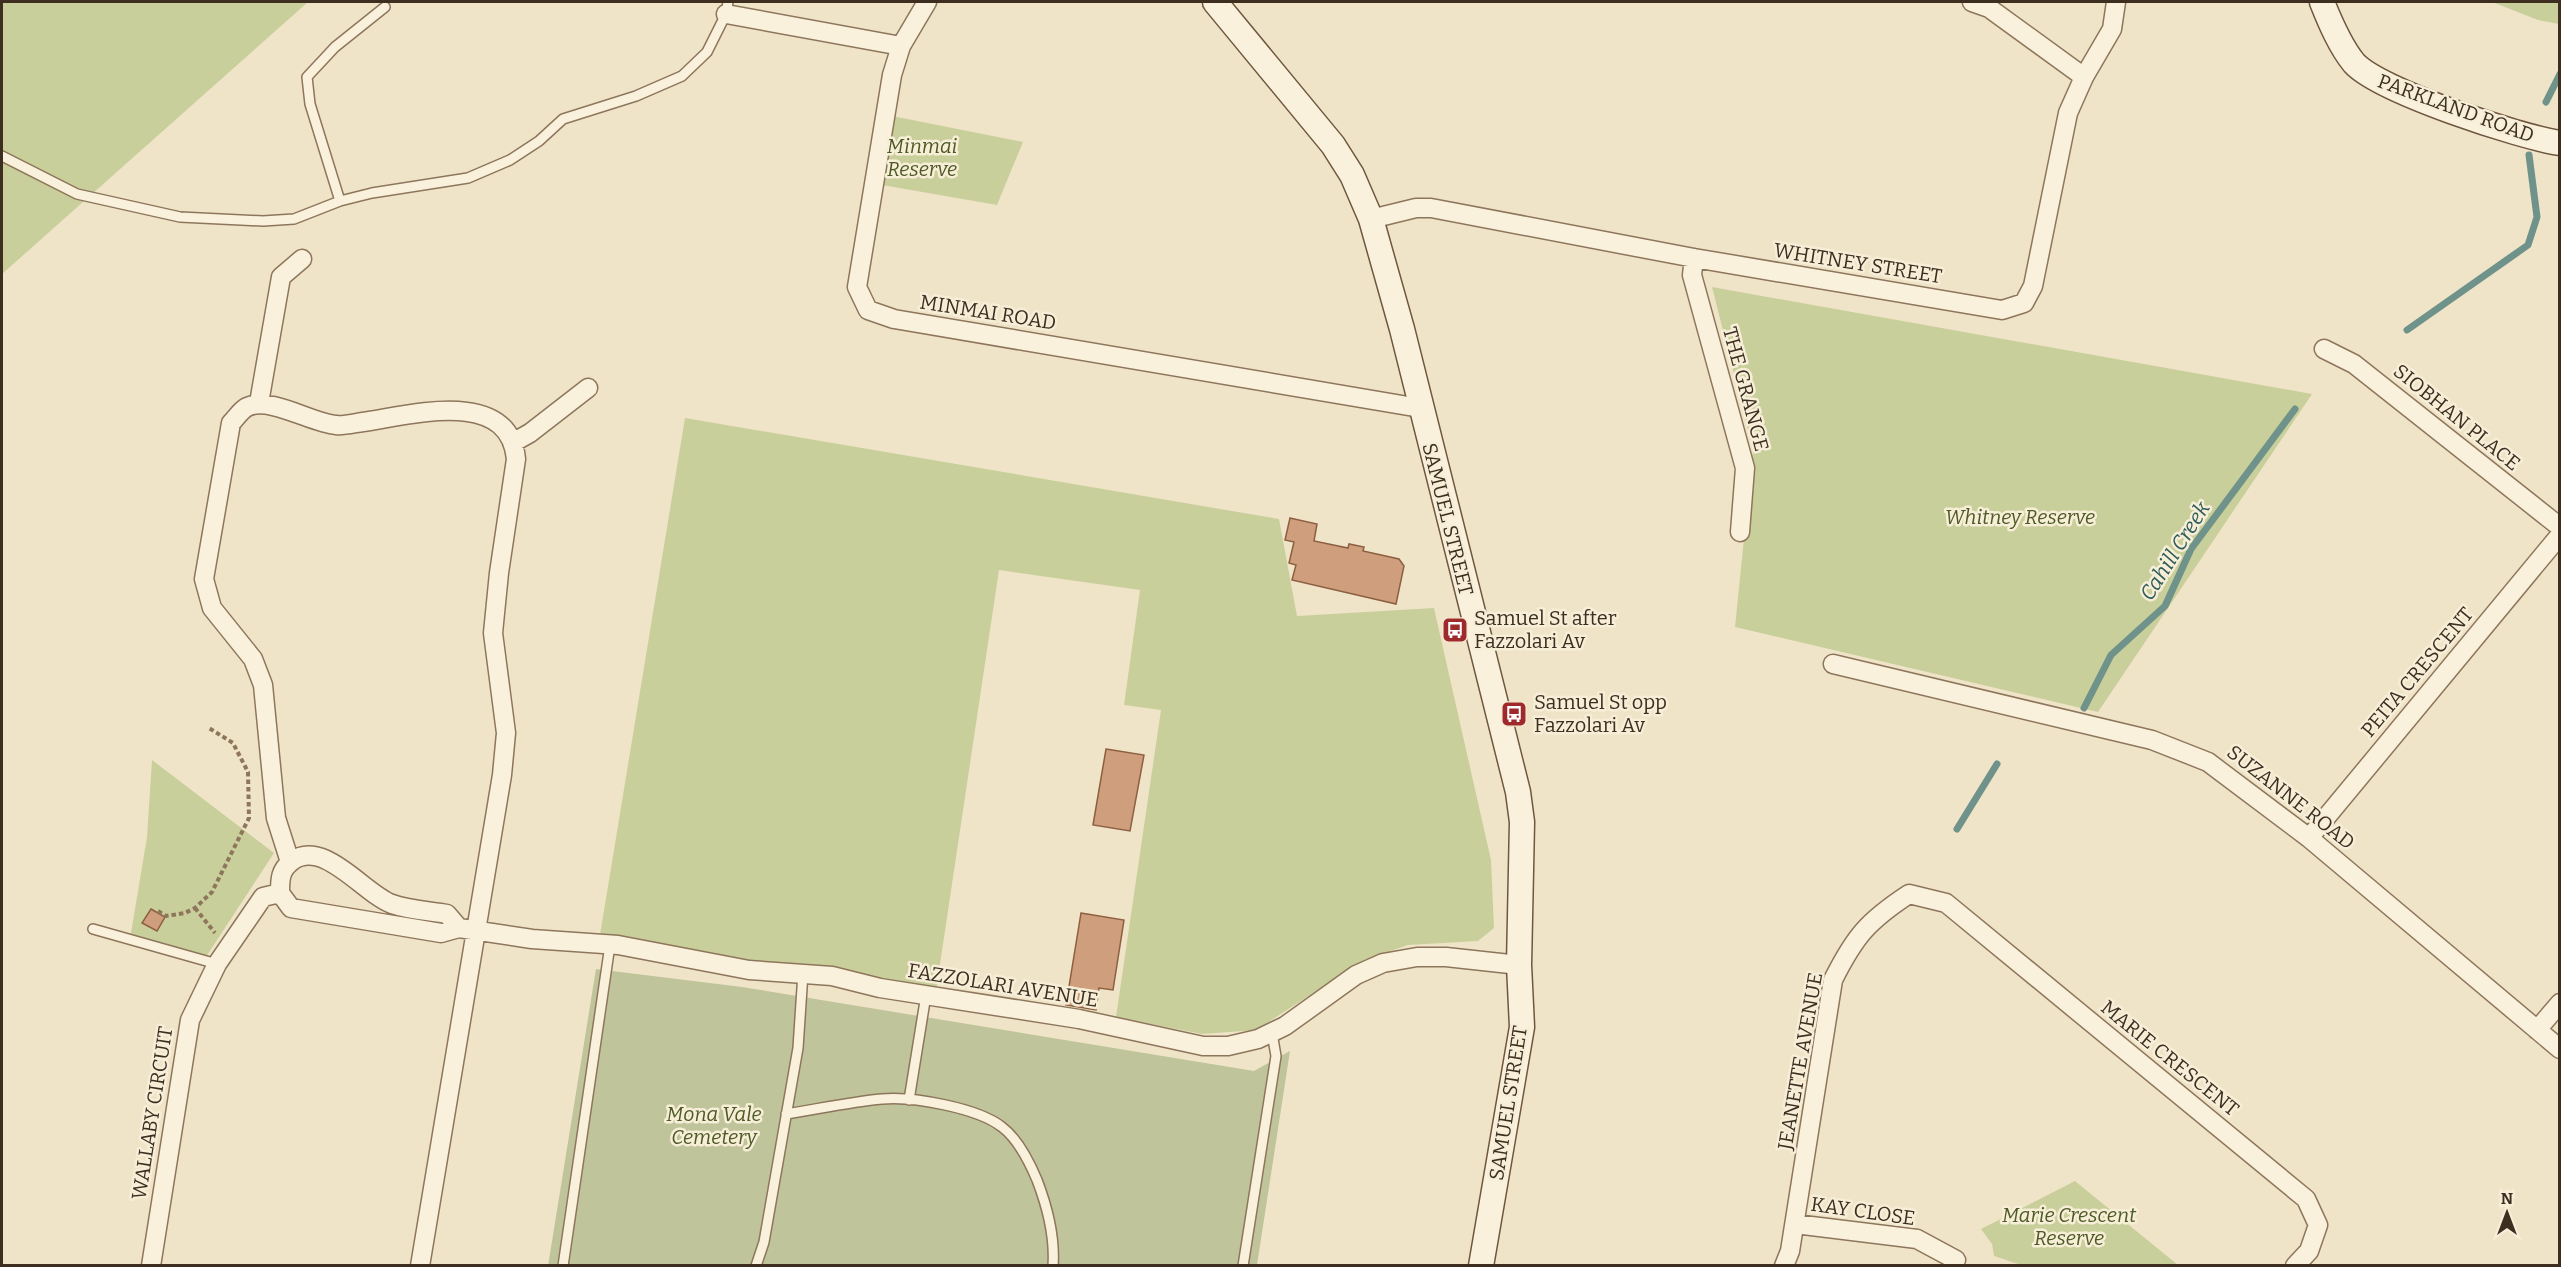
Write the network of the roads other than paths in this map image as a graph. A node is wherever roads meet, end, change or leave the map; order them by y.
1 (927, 2) edge
2 (1215, 2) edge
3 (1972, 2) edge
4 (2116, 2) edge
5 (2322, 2) edge
6 (385, 7) dead end
7 (727, 8) edge
8 (901, 46) junction
9 (2084, 77) junction
10 (2559, 142) edge
11 (2, 156) edge
12 (340, 201) junction
13 (1371, 219) junction
14 (302, 258) dead end
15 (1694, 258) junction
16 (2324, 349) dead end
17 (588, 388) dead end
18 (260, 403) junction
19 (1420, 408) junction
20 (514, 442) junction
21 (2559, 527) edge
22 (1740, 532) dead end
23 (2559, 535) edge
24 (1833, 664) dead end
25 (2309, 838) junction
26 (290, 862) junction
27 (280, 893) junction
28 (1946, 903) joint
29 (93, 929) dead end
30 (467, 930) junction
31 (610, 945) junction
32 (217, 964) junction
33 (1519, 965) junction
34 (803, 974) junction
35 (926, 995) junction
36 (2559, 1004) edge
37 (2537, 1030) junction
38 (1272, 1033) junction
39 (2559, 1049) edge
40 (909, 1100) junction
41 (786, 1114) junction
42 (1795, 1224) junction
43 (1956, 1260) dead end
44 (151, 1266) edge
45 (420, 1266) edge
46 (563, 1266) edge
47 (756, 1266) edge
48 (1053, 1266) edge
49 (1243, 1266) edge
50 (1481, 1266) edge
51 (1784, 1266) edge
52 (2295, 1266) edge

1 - 8 street, MINMAI ROAD
2 - 13 street, SAMUEL STREET
3 - 9 street
4 - 9 street, WHITNEY STREET
5 - 10 street, PARKLAND ROAD
6 - 12 lane
7 - 8 street
7 - 12 lane
8 - 19 street, MINMAI ROAD
9 - 15 street, WHITNEY STREET
11 - 12 lane
13 - 15 street, WHITNEY STREET
13 - 19 street, SAMUEL STREET
14 - 18 street
15 - 22 street, THE GRANGE
16 - 21 street, SIOBHAN PLACE
17 - 20 street
18 - 20 street
18 - 26 street
19 - 33 street, SAMUEL STREET
20 - 30 street
23 - 25 street, PEITA CRESCENT
24 - 25 street, SUZANNE ROAD
25 - 37 street, SUZANNE ROAD
26 - 27 street
26 - 30 street, FAZZOLARI AVENUE
27 - 30 street, FAZZOLARI AVENUE
27 - 32 street, WALLABY CIRCUIT
28 - 42 street, JEANETTE AVENUE
28 - 52 street, MARIE CRESCENT
29 - 32 lane
30 - 31 street, FAZZOLARI AVENUE
30 - 45 street
31 - 34 street, FAZZOLARI AVENUE
31 - 46 lane
32 - 44 street, WALLABY CIRCUIT
33 - 38 street, FAZZOLARI AVENUE
33 - 50 street, SAMUEL STREET
34 - 35 street, FAZZOLARI AVENUE
34 - 41 lane
35 - 38 street, FAZZOLARI AVENUE
35 - 40 lane
36 - 37 street
37 - 39 street, SUZANNE ROAD
38 - 49 lane
40 - 41 lane
40 - 48 lane
41 - 47 lane
42 - 43 street, KAY CLOSE
42 - 51 street, JEANETTE AVENUE

